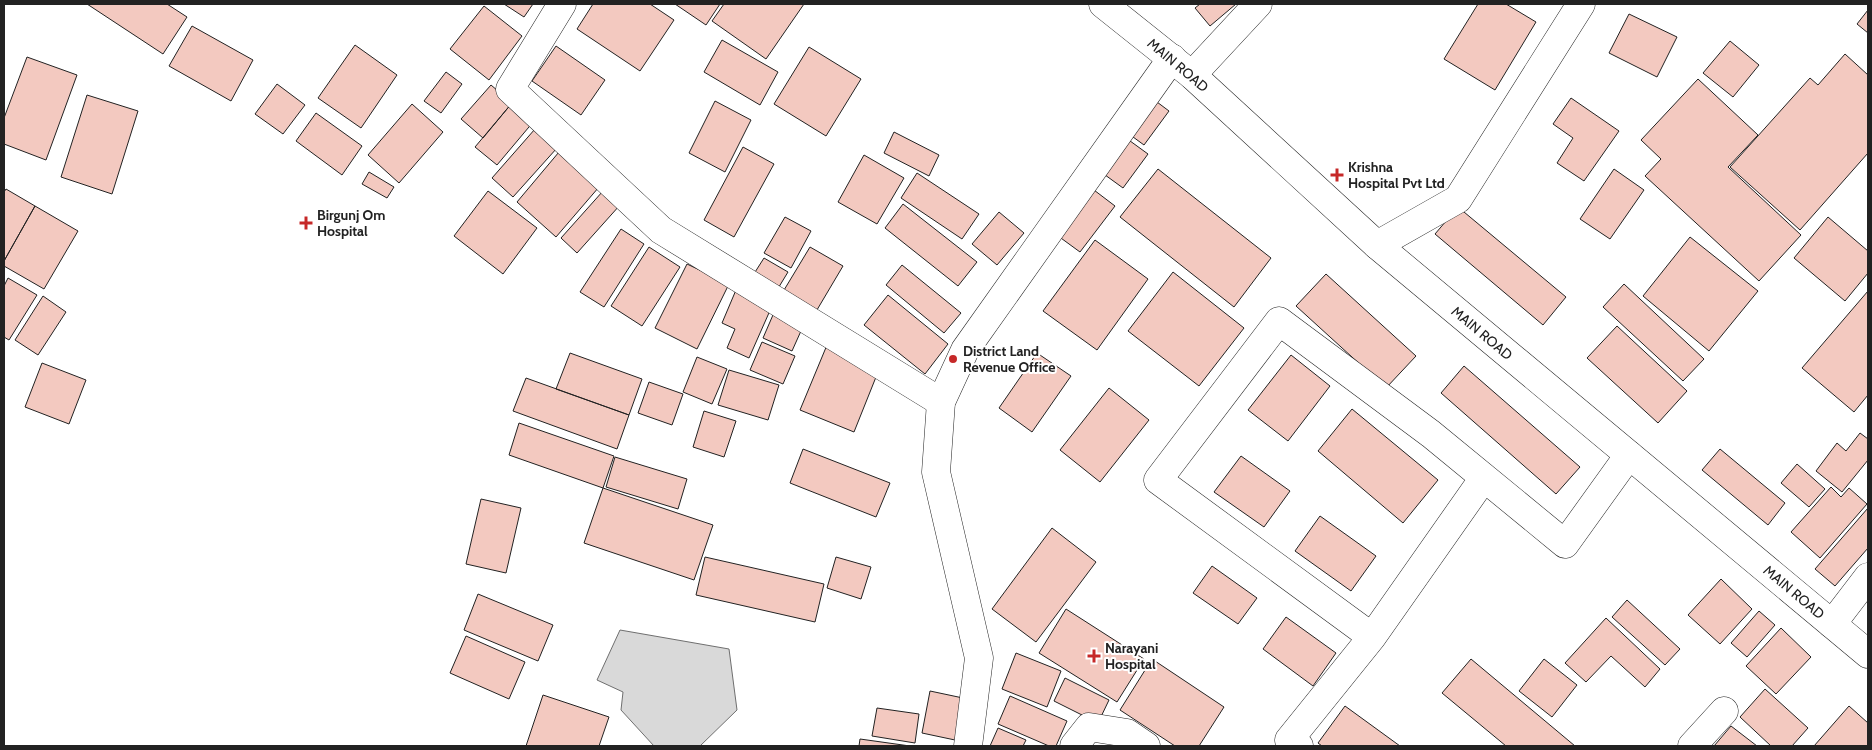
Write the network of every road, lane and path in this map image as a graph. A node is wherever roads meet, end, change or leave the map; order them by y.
1 (562, 4) edge
2 (1103, 4) edge
3 (1258, 4) edge
4 (1581, 4) edge
5 (1182, 66) junction
6 (1377, 245) junction
7 (941, 402) junction
8 (1629, 455) junction
9 (1484, 479) junction
10 (1868, 577) edge
11 (1832, 624) junction
12 (1372, 637) junction
13 (1868, 654) edge
14 (1724, 711) dead end
15 (968, 746) edge
16 (1074, 746) edge
17 (1146, 746) edge
18 (1299, 746) edge
19 (1692, 746) edge

1 - 7 street
2 - 5 street, MAIN ROAD
3 - 5 street
4 - 6 street
5 - 6 street, MAIN ROAD
5 - 7 street
6 - 8 street, MAIN ROAD
7 - 15 street
8 - 9 street
8 - 11 street, MAIN ROAD
9 - 12 street
9 - 12 street
10 - 11 street
11 - 13 street, MAIN ROAD
12 - 18 street
14 - 19 street
16 - 17 street

